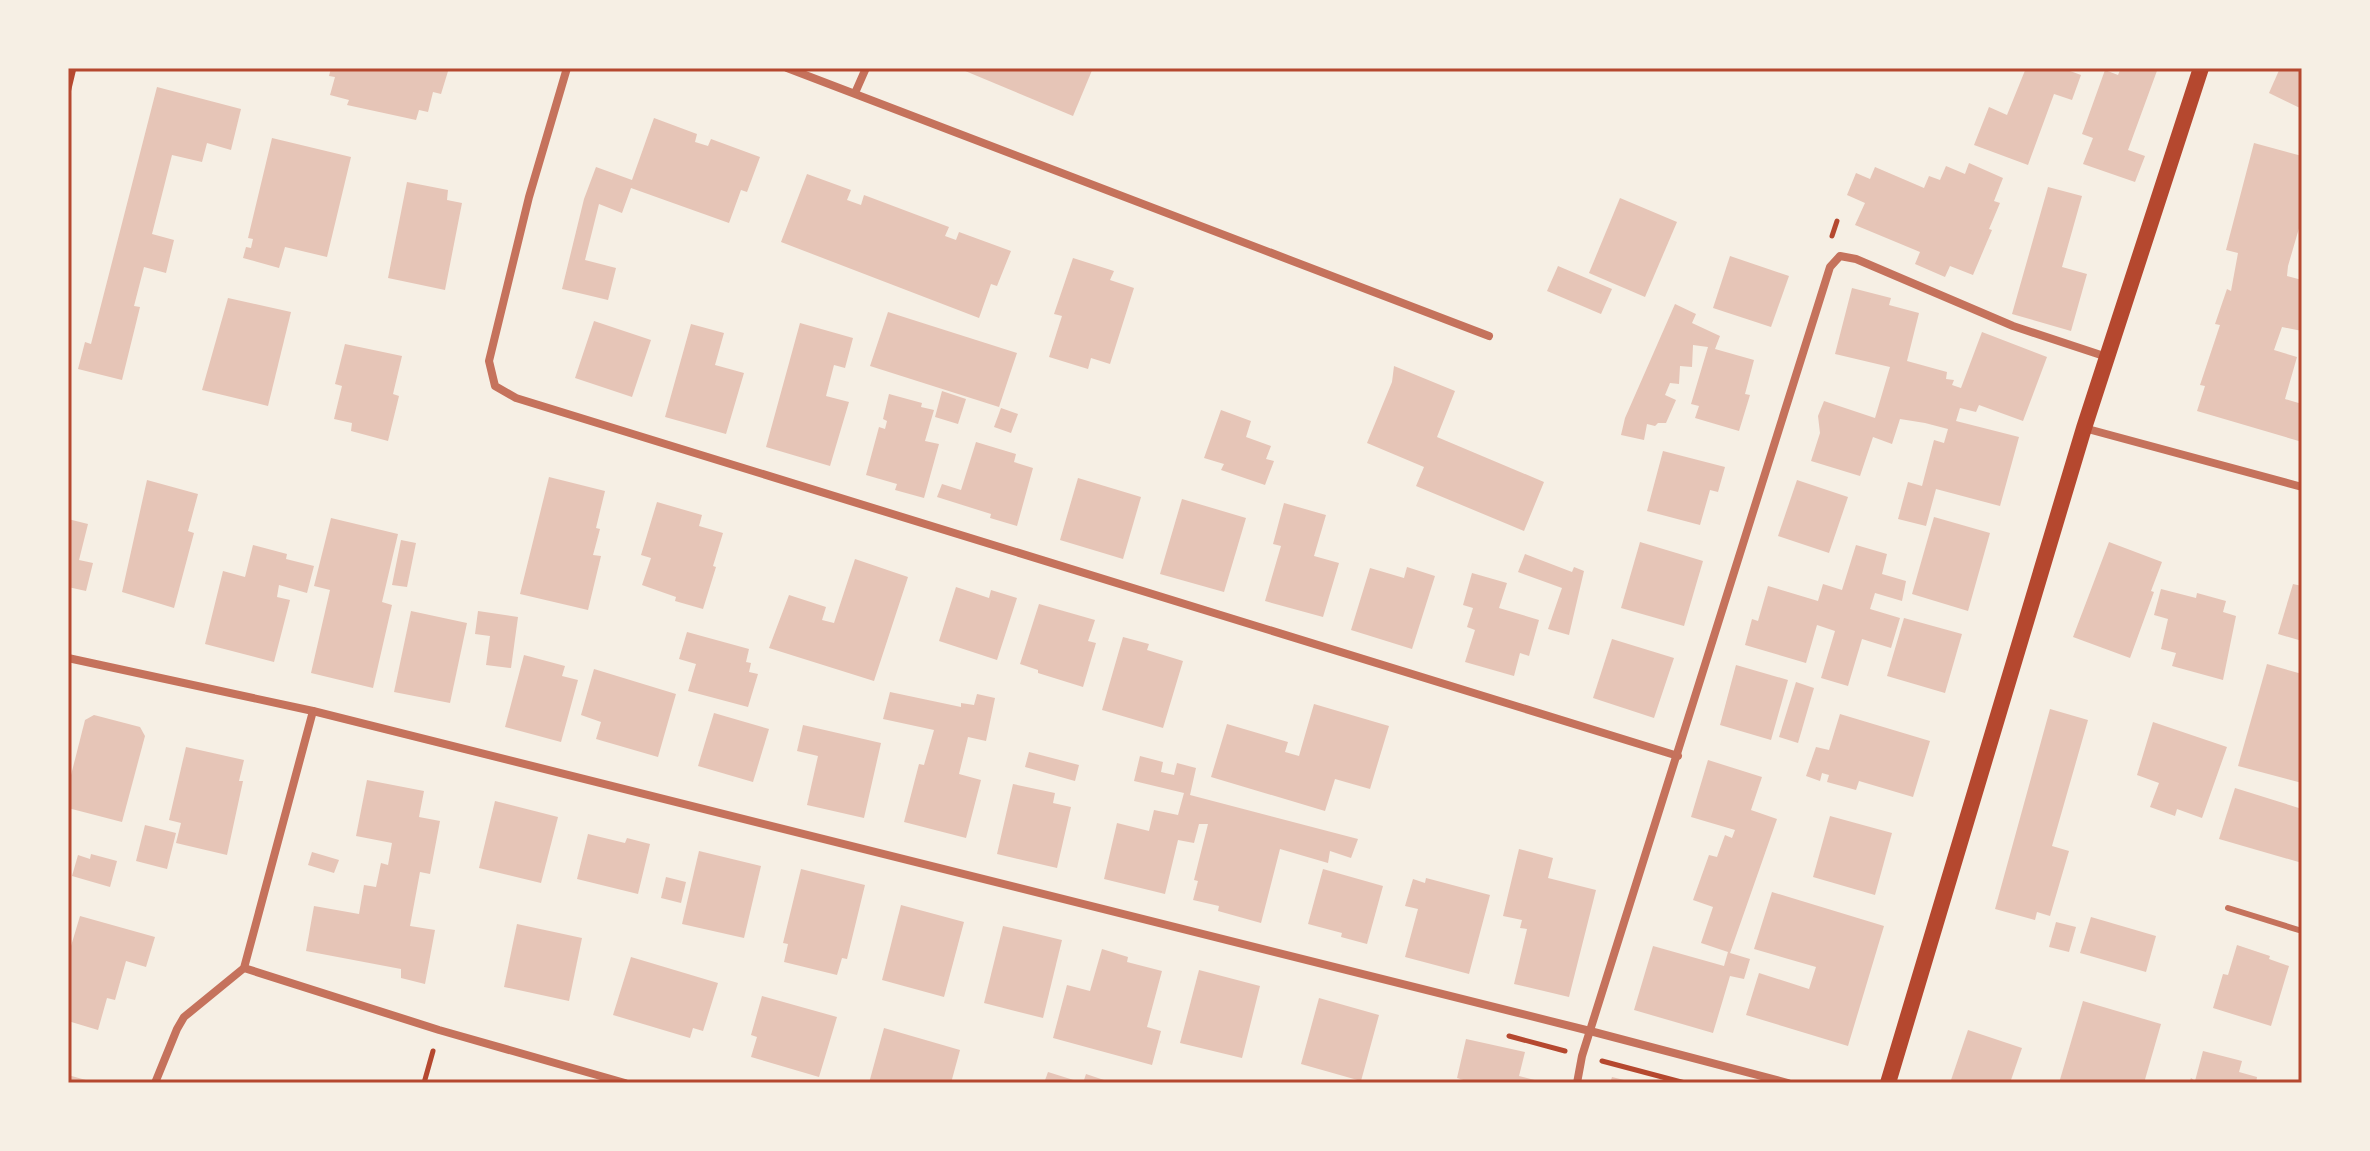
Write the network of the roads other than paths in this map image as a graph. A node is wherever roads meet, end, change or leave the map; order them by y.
1 (567, 68) edge
2 (787, 68) edge
3 (866, 68) edge
4 (2201, 68) edge
5 (855, 93) junction
6 (1489, 336) dead end
7 (2107, 357) junction
8 (2084, 428) junction
9 (2302, 487) edge
10 (68, 658) edge
11 (313, 711) junction
12 (1678, 756) junction
13 (2228, 908) dead end
14 (2302, 931) edge
15 (244, 968) junction
16 (1590, 1031) junction
17 (155, 1083) edge
18 (625, 1083) edge
19 (1577, 1083) edge
20 (1788, 1083) edge
21 (1888, 1083) edge

1 - 12 street
2 - 5 street
3 - 5 street
4 - 7 main road
5 - 6 street
7 - 8 main road
7 - 12 street
8 - 9 street
8 - 21 main road
10 - 11 street
11 - 15 street
11 - 16 street
12 - 16 street
13 - 14 lane
15 - 17 street
15 - 18 street
16 - 19 street
16 - 20 street

